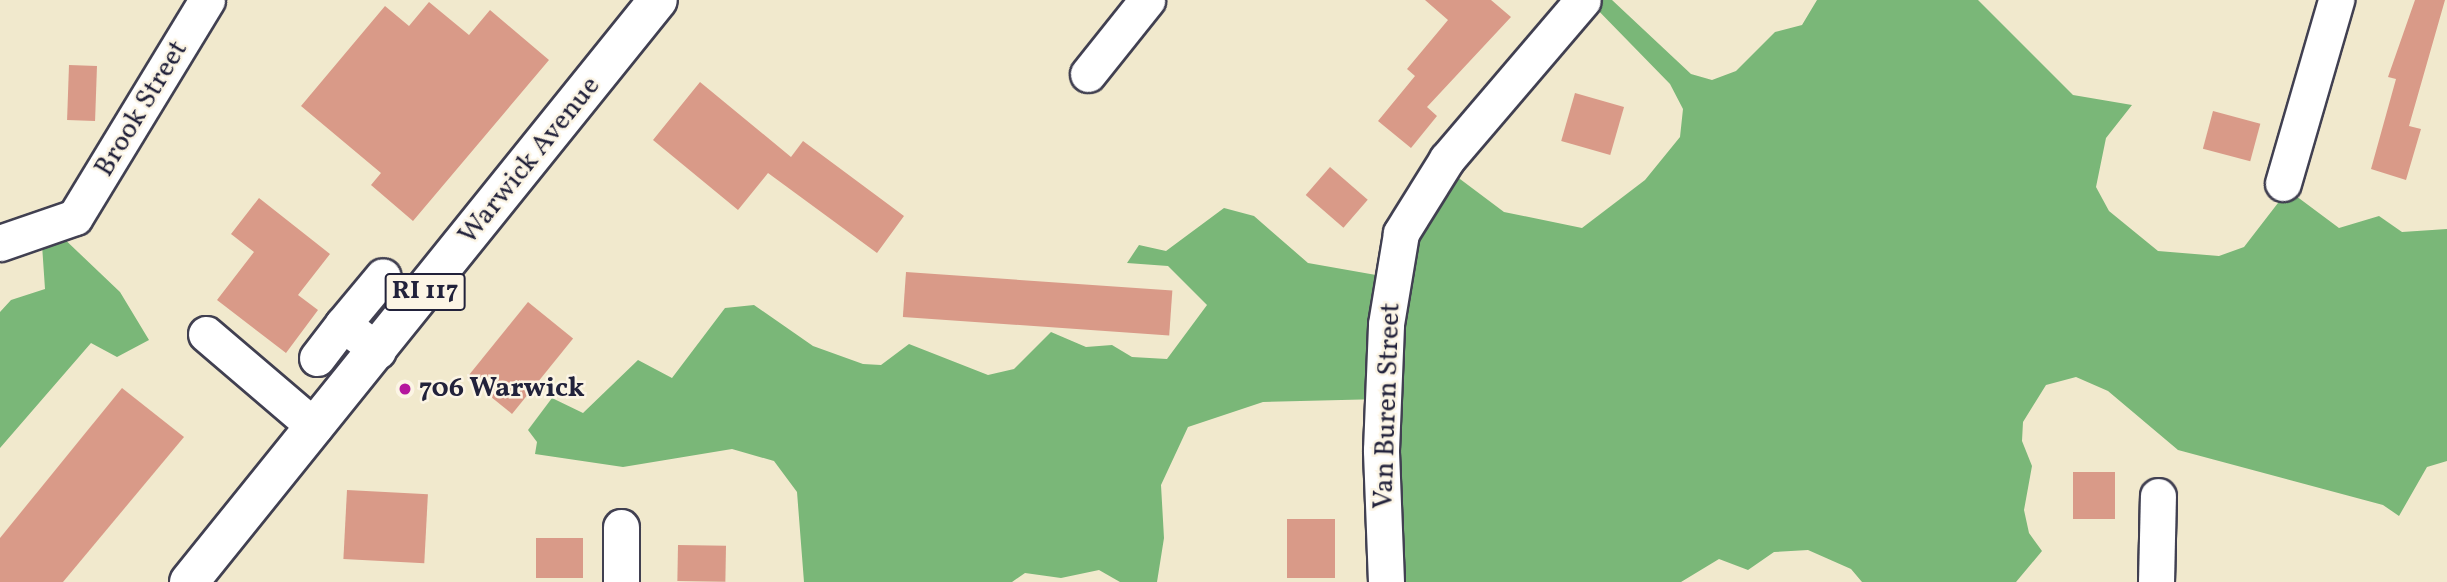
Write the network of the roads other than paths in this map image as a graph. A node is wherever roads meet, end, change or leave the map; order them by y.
1 (207, 0) edge
2 (658, 0) edge
3 (1147, 0) edge
4 (1583, 0) edge
5 (2336, 0) edge
6 (1088, 74) dead end
7 (2283, 183) dead end
8 (0, 243) edge
9 (383, 276) dead end
10 (343, 324) junction
11 (206, 334) dead end
12 (378, 351) junction
13 (317, 358) dead end
14 (316, 427) junction
15 (2158, 496) dead end
16 (621, 527) dead end
17 (189, 582) edge
18 (621, 582) edge
19 (1386, 582) edge
20 (2156, 582) edge

1 - 8 street, Brook Street
2 - 12 main road, Warwick Avenue / RI 117
3 - 6 street
4 - 19 street, Van Buren Street
5 - 7 street
9 - 10 street
10 - 12 street
10 - 13 street
11 - 14 street
12 - 14 main road, Warwick Avenue / RI 117
14 - 17 main road, Warwick Avenue / RI 117
15 - 20 street
16 - 18 street

